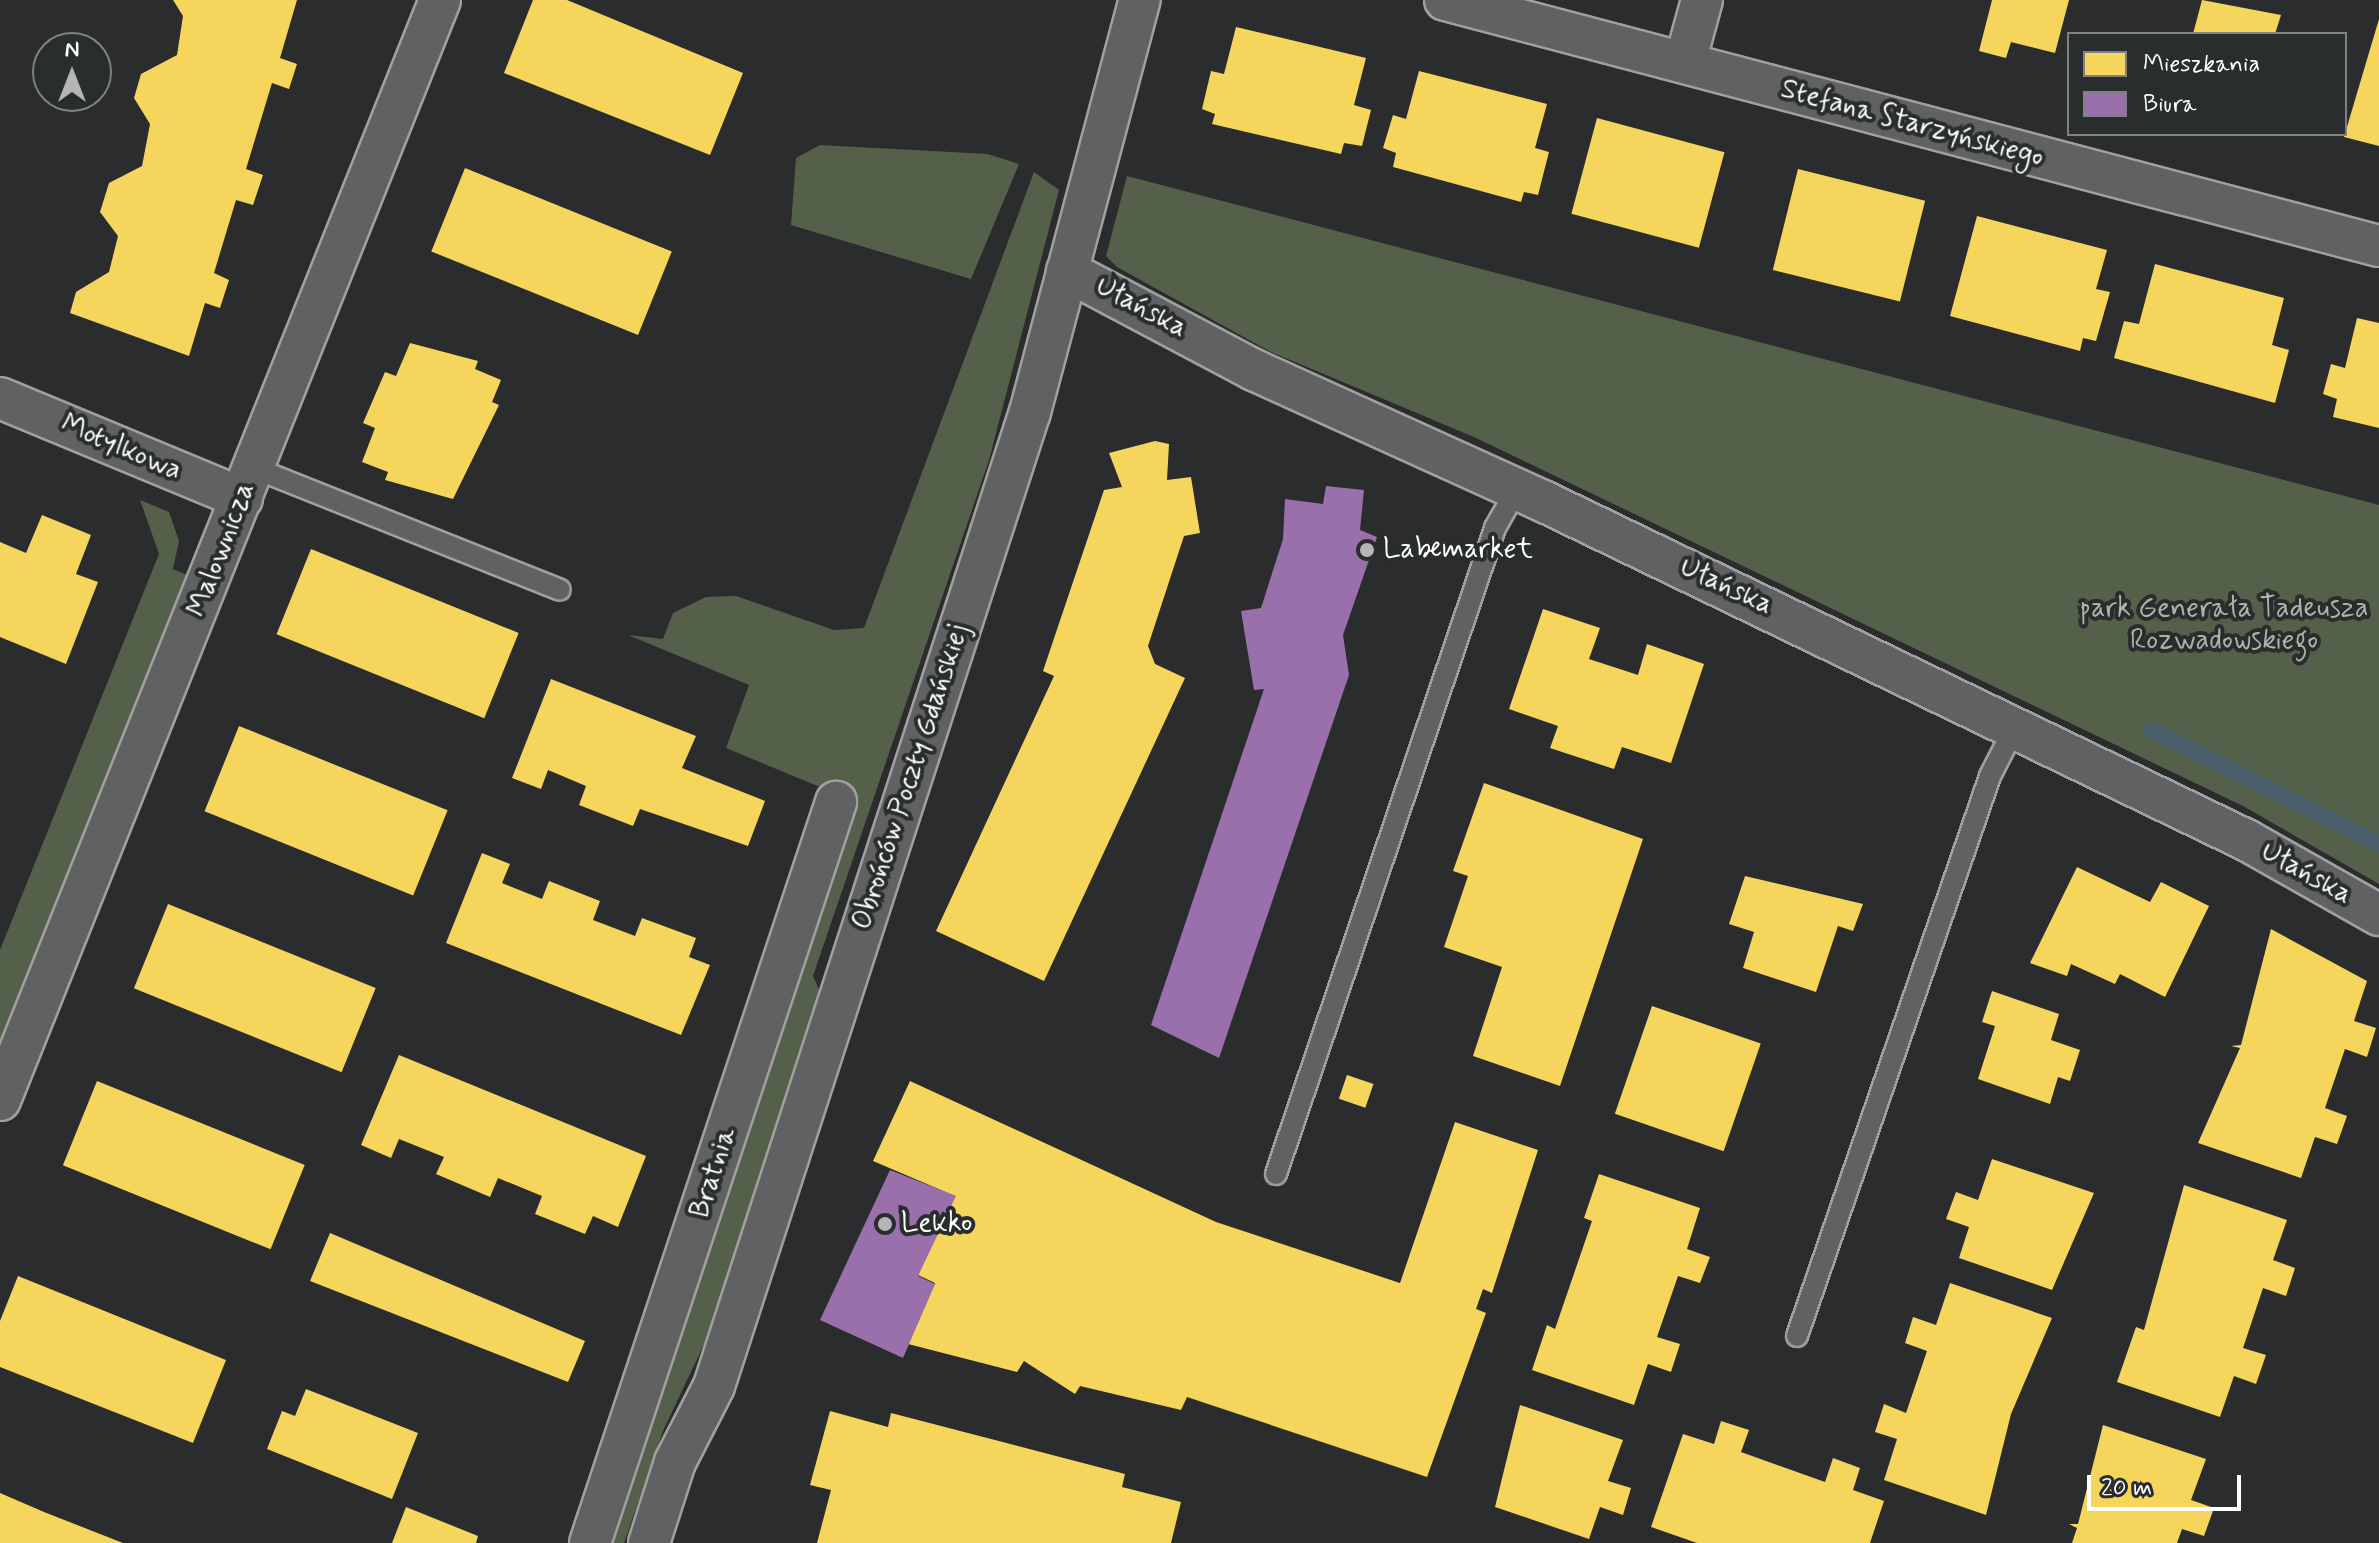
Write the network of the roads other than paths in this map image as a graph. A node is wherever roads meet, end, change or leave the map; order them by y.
1 (440, 0) edge
2 (1140, 0) edge
3 (1445, 0) edge
4 (1702, 0) edge
5 (1685, 62) junction
6 (2379, 246) edge
7 (1067, 271) junction
8 (0, 398) edge
9 (248, 483) junction
10 (1517, 489) junction
11 (560, 590) dead end
12 (2014, 729) junction
13 (836, 802) dead end
14 (2379, 915) edge
15 (0, 1100) edge
16 (1276, 1174) dead end
17 (1797, 1336) dead end
18 (590, 1543) edge
19 (649, 1543) edge

1 - 9 street, Malownicza
2 - 7 street, Obrońców Poczty Gdańskiej
3 - 5 street, Stefana Starzyńskiego
4 - 5 street
5 - 6 street, Stefana Starzyńskiego
7 - 10 street, Ułańska
7 - 19 street, Obrońców Poczty Gdańskiej
8 - 9 street, Motylkowa
9 - 11 lane
9 - 15 street, Malownicza
10 - 12 street, Ułańska
10 - 16 lane
12 - 14 street, Ułańska
12 - 17 lane
13 - 18 street, Bratnia

